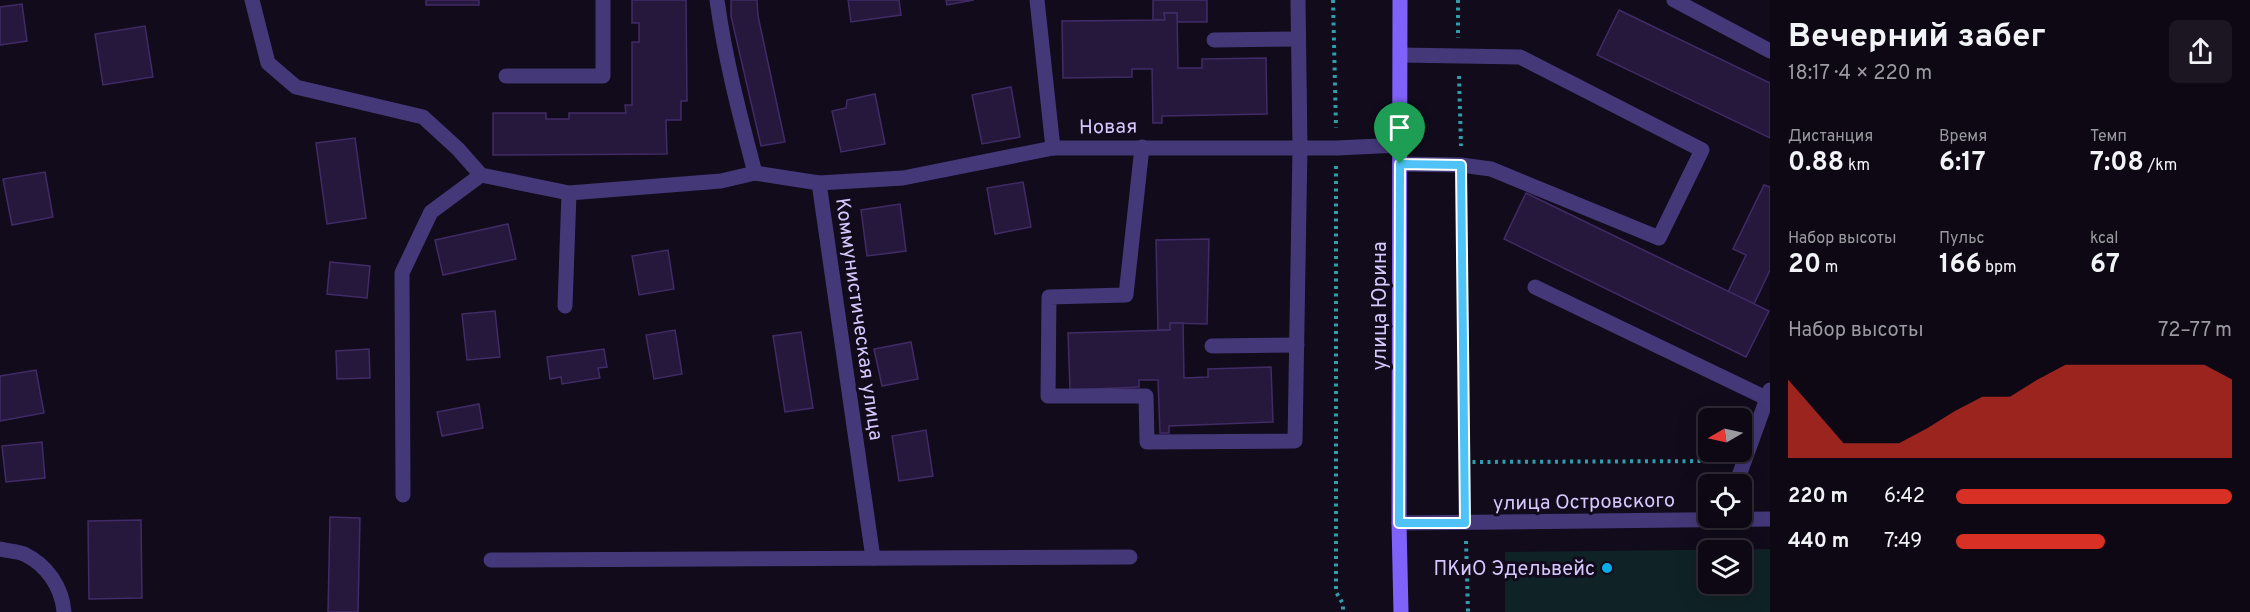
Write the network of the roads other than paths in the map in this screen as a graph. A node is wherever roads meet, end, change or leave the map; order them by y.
1 (252, 0) edge
2 (603, 0) edge
3 (717, 0) edge
4 (1037, 0) edge
5 (1298, 0) edge
6 (1400, 0) edge
7 (1674, 0) edge
8 (1298, 39) junction
9 (1214, 40) dead end
10 (1770, 51) edge
11 (1401, 56) junction
12 (506, 76) dead end
13 (1400, 145) junction
14 (1142, 147) junction
15 (1300, 147) junction
16 (1053, 148) junction
17 (1400, 164) junction
18 (755, 173) junction
19 (481, 175) junction
20 (819, 183) junction
21 (569, 193) junction
22 (1535, 287) dead end
23 (565, 306) dead end
24 (1297, 345) junction
25 (1212, 346) dead end
26 (1768, 394) edge
27 (1740, 474) edge
28 (403, 495) dead end
29 (1698, 519) edge
30 (1752, 519) edge
31 (1770, 519) edge
32 (1399, 523) junction
33 (0, 549) edge
34 (1130, 557) dead end
35 (873, 558) junction
36 (491, 560) dead end
37 (64, 612) edge
38 (1401, 612) edge

1 - 19 street
2 - 12 street
3 - 18 street
4 - 16 street
5 - 8 street
6 - 11 main road, улица Юрина
7 - 10 street
8 - 9 street
8 - 15 street
11 - 13 main road, улица Юрина
11 - 17 street
13 - 15 street, Новая
13 - 17 main road, улица Юрина
14 - 15 street, Новая
14 - 16 street, Новая
14 - 24 street
15 - 24 street
16 - 20 street, Новая
17 - 32 main road, улица Юрина
18 - 20 street, Коммунистическая улица
18 - 21 street
19 - 21 street
19 - 28 street
20 - 35 street, Коммунистическая улица
21 - 23 street
22 - 26 street
24 - 25 street
26 - 27 street
29 - 32 street, улица Островского
30 - 31 street, улица Островского
32 - 38 main road, улица Юрина
33 - 37 street
34 - 35 street
35 - 36 street

